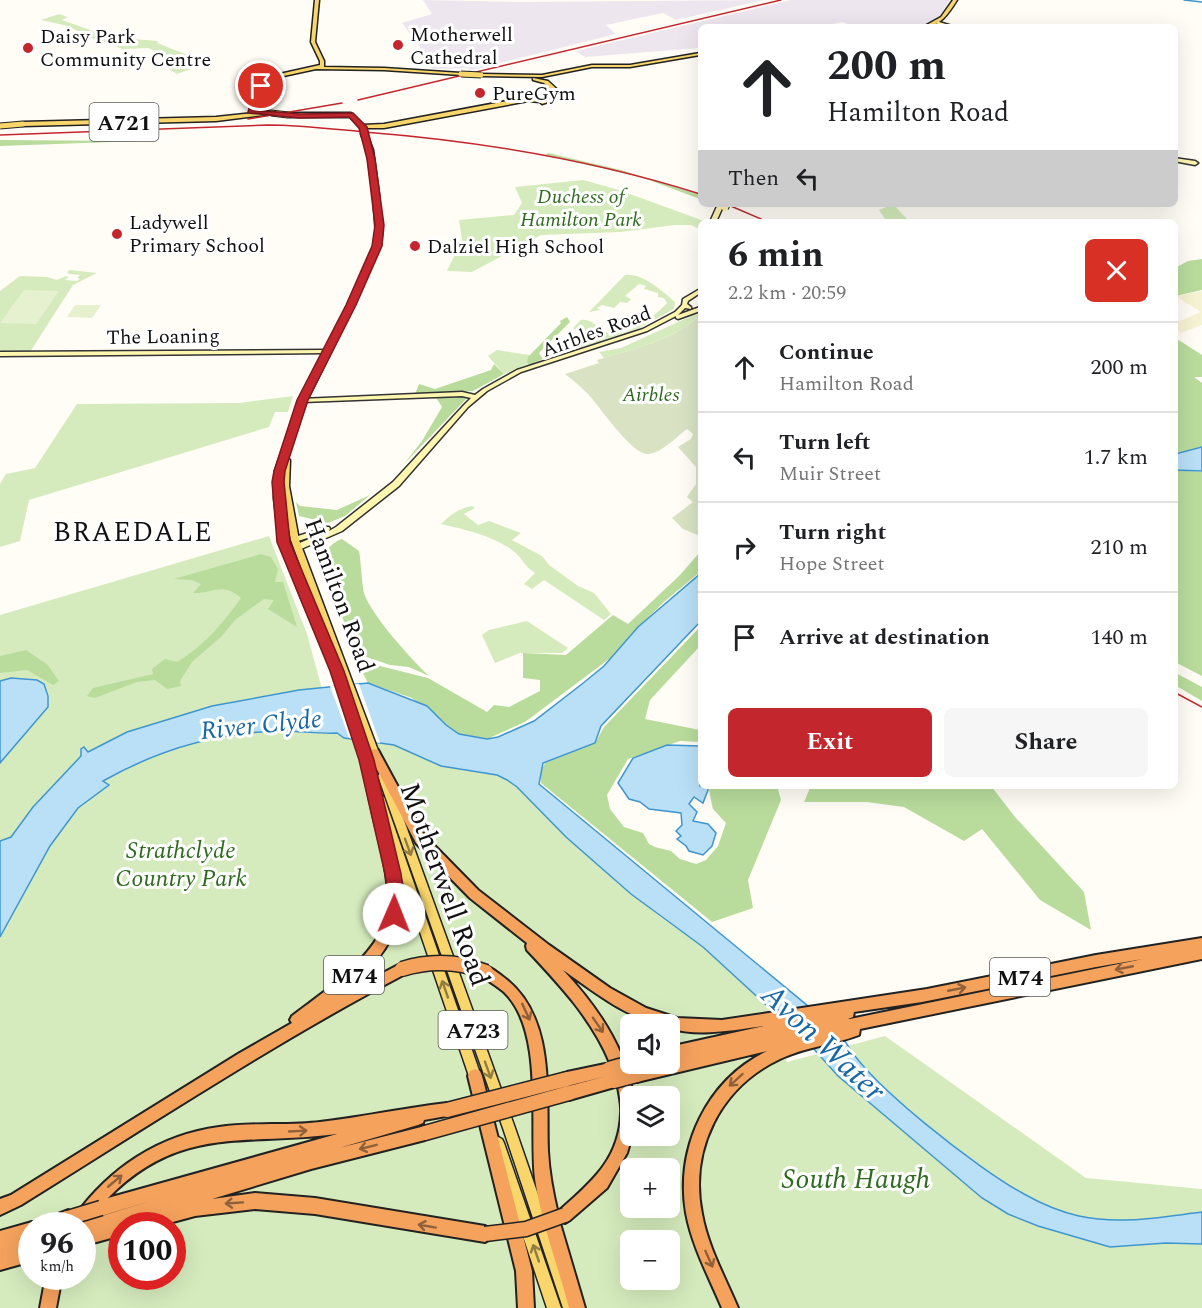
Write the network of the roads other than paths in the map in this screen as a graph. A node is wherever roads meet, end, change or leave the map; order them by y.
1 (317, 0) edge
2 (955, 0) edge
3 (936, 22) junction
4 (932, 24) edge
5 (942, 24) edge
6 (698, 54) edge
7 (321, 67) junction
8 (538, 78) junction
9 (252, 113) junction
10 (0, 126) edge
11 (364, 127) junction
12 (1178, 160) edge
13 (1196, 163) dead end
14 (698, 292) edge
15 (692, 296) junction
16 (698, 297) edge
17 (685, 305) junction
18 (698, 308) edge
19 (698, 309) edge
20 (325, 352) junction
21 (0, 354) edge
22 (501, 381) junction
23 (476, 397) junction
24 (303, 400) junction
25 (286, 454) junction
26 (284, 542) junction
27 (297, 544) junction
28 (340, 670) junction
29 (369, 752) junction
30 (489, 904) junction
31 (1202, 944) edge
32 (1202, 953) edge
33 (759, 1027) junction
34 (781, 1046) junction
35 (680, 1051) edge
36 (680, 1062) edge
37 (620, 1073) edge
38 (475, 1076) junction
39 (568, 1086) junction
40 (164, 1108) junction
41 (447, 1110) junction
42 (0, 1207) edge
43 (90, 1212) edge
44 (96, 1212) edge
45 (180, 1212) edge
46 (96, 1222) edge
47 (18, 1234) edge
48 (0, 1239) edge
49 (18, 1248) edge
50 (0, 1254) edge
51 (18, 1257) edge
52 (0, 1262) edge
53 (51, 1290) edge
54 (48, 1308) edge
55 (526, 1308) edge
56 (554, 1308) edge
57 (570, 1308) edge
58 (577, 1308) edge
59 (731, 1308) edge

1 - 7 main road
2 - 3 main road
3 - 4 main road
3 - 5 main road
6 - 8 main road
7 - 8 main road, bridge
7 - 9 main road
8 - 11 main road, A721
9 - 10 main road, A721, bridge
9 - 11 main road, A721, bridge
11 - 20 main road, Hamilton Road / A723
12 - 13 main road
14 - 15 main road, Airbles Road
15 - 16 main road
15 - 17 main road, Airbles Road
17 - 18 main road, Airbles Road
17 - 22 main road, Airbles Road
19 - 22 main road, Airbles Road
20 - 21 main road, The Loaning
20 - 24 main road, Hamilton Road / A723
22 - 23 main road, Airbles Road
23 - 24 main road
23 - 27 main road, Airbles Road
24 - 25 main road, Hamilton Road / A723
25 - 26 main road, Hamilton Road / A723
25 - 27 main road, Hamilton Road / A723
26 - 27 main road
26 - 28 main road, Hamilton Road / A723
27 - 28 main road, Hamilton Road / A723
28 - 29 main road, Hamilton Road / A723
29 - 30 highway, M74
38 -> 29 main road, Motherwell Road / A723
29 - 40 highway, M74
29 -> 57 main road, Motherwell Road / A723
30 - 33 highway, M74
30 -> 45 highway, M74, bridge
33 -> 31 highway, M74
32 -> 34 highway, M74
33 - 35 highway, M74
34 - 36 highway, M74
34 -> 59 highway, M74
37 - 39 highway, M74, bridge
38 - 55 highway
56 -> 38 main road, Motherwell Road / A723
39 - 41 highway, M74, bridge
39 -> 46 highway, M74, bridge
40 - 42 highway, M74
40 -> 58 highway, M74, bridge
43 -> 41 highway, M74
41 - 44 highway, M74, bridge
47 - 48 highway
49 - 50 highway
51 - 52 highway
53 - 54 highway

